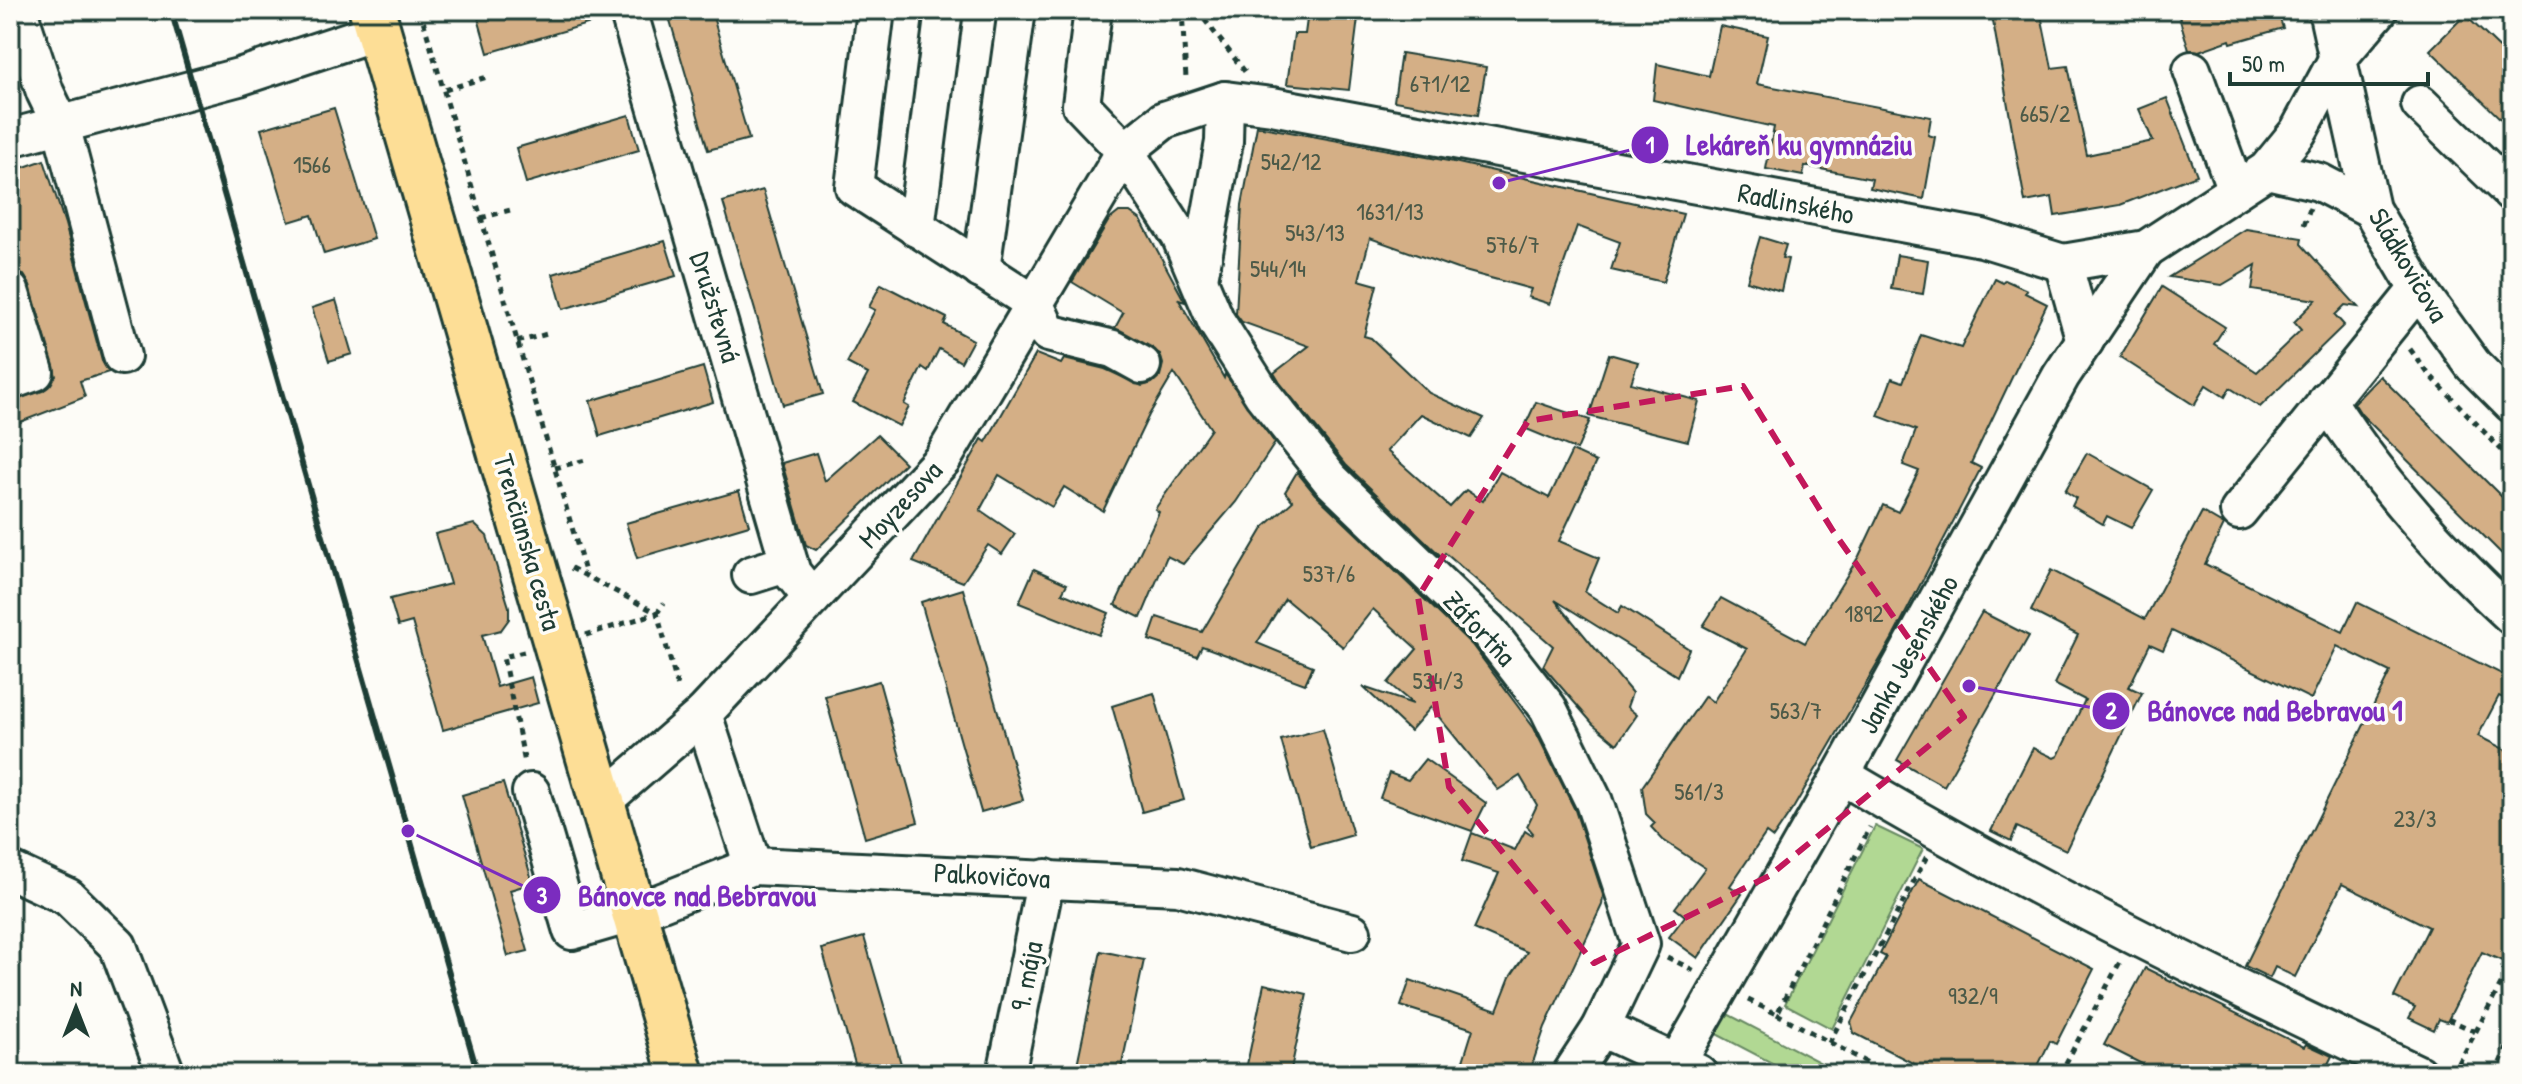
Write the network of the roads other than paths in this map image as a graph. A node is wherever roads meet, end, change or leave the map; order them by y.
1 (18, 10) edge
2 (628, 10) edge
3 (876, 10) edge
4 (944, 10) edge
5 (1017, 10) edge
6 (1093, 10) edge
7 (2327, 10) edge
8 (2379, 10) edge
9 (375, 21) edge
10 (2338, 58) junction
11 (2192, 70) dead end
12 (1236, 87) junction
13 (27, 89) edge
14 (2420, 104) dead end
15 (61, 125) junction
16 (10, 138) edge
17 (1125, 151) junction
18 (2267, 170) junction
19 (2236, 190) junction
20 (2512, 193) edge
21 (2371, 209) junction
22 (916, 228) junction
23 (2146, 249) junction
24 (2063, 263) junction
25 (981, 270) junction
26 (1199, 279) junction
27 (2418, 289) junction
28 (10, 291) edge
29 (1035, 304) junction
30 (2085, 341) junction
31 (122, 356) dead end
32 (1142, 365) dead end
33 (10, 381) edge
34 (2327, 400) junction
35 (2512, 404) edge
36 (2239, 511) dead end
37 (751, 575) dead end
38 (798, 578) junction
39 (2512, 616) edge
40 (691, 702) junction
41 (1841, 775) junction
42 (531, 792) road end
43 (603, 801) junction
44 (753, 866) junction
45 (10, 870) edge
46 (1046, 878) junction
47 (634, 913) junction
48 (1352, 932) dead end
49 (1601, 1028) junction
50 (1688, 1068) edge
51 (166, 1074) edge
52 (681, 1074) edge
53 (1006, 1074) edge
54 (1571, 1074) edge
55 (2418, 1074) edge

1 - 13 street
2 - 38 street, Družstevná
3 - 22 street
4 - 22 street
5 - 25 street
6 - 17 street, Záfortňa
7 - 10 street, Sládkovičova
8 - 10 street, Radlinského
9 - 15 street
9 - 43 main road, Trenčianska cesta
10 - 18 street, Radlinského
10 - 21 street, Sládkovičova
11 - 19 street
12 - 17 street, Radlinského
12 - 24 street, Radlinského
12 - 26 street
13 - 15 street
14 - 20 street
15 - 16 street
15 - 31 street
17 - 26 street, Záfortňa
17 - 29 street, Moyzesova
18 - 19 street, Radlinského
18 - 21 street
19 - 23 street, Radlinského
21 - 27 street, Sládkovičova
22 - 25 street
23 - 24 street, Radlinského
23 - 30 street, Janka Jesenského
24 - 30 street
25 - 29 street
26 - 49 street, Záfortňa
27 - 34 street
27 - 35 street, Sládkovičova
28 - 33 street
29 - 32 street
29 - 38 street, Moyzesova
30 - 41 street, Janka Jesenského
34 - 36 street
34 - 39 street
37 - 38 street
38 - 40 street, Moyzesova
40 - 43 street, Moyzesova
40 - 44 street
41 - 50 street, Janka Jesenského
41 - 55 street
42 - 47 street, Palkovičova
43 - 47 main road, Trenčianska cesta
44 - 46 street, Palkovičova
44 - 47 street, Palkovičova
45 - 51 street
46 - 48 street, Palkovičova
46 - 53 street, 9. mája
47 - 52 main road, Trenčianska cesta
49 - 50 street
49 - 54 street, Záfortňa

